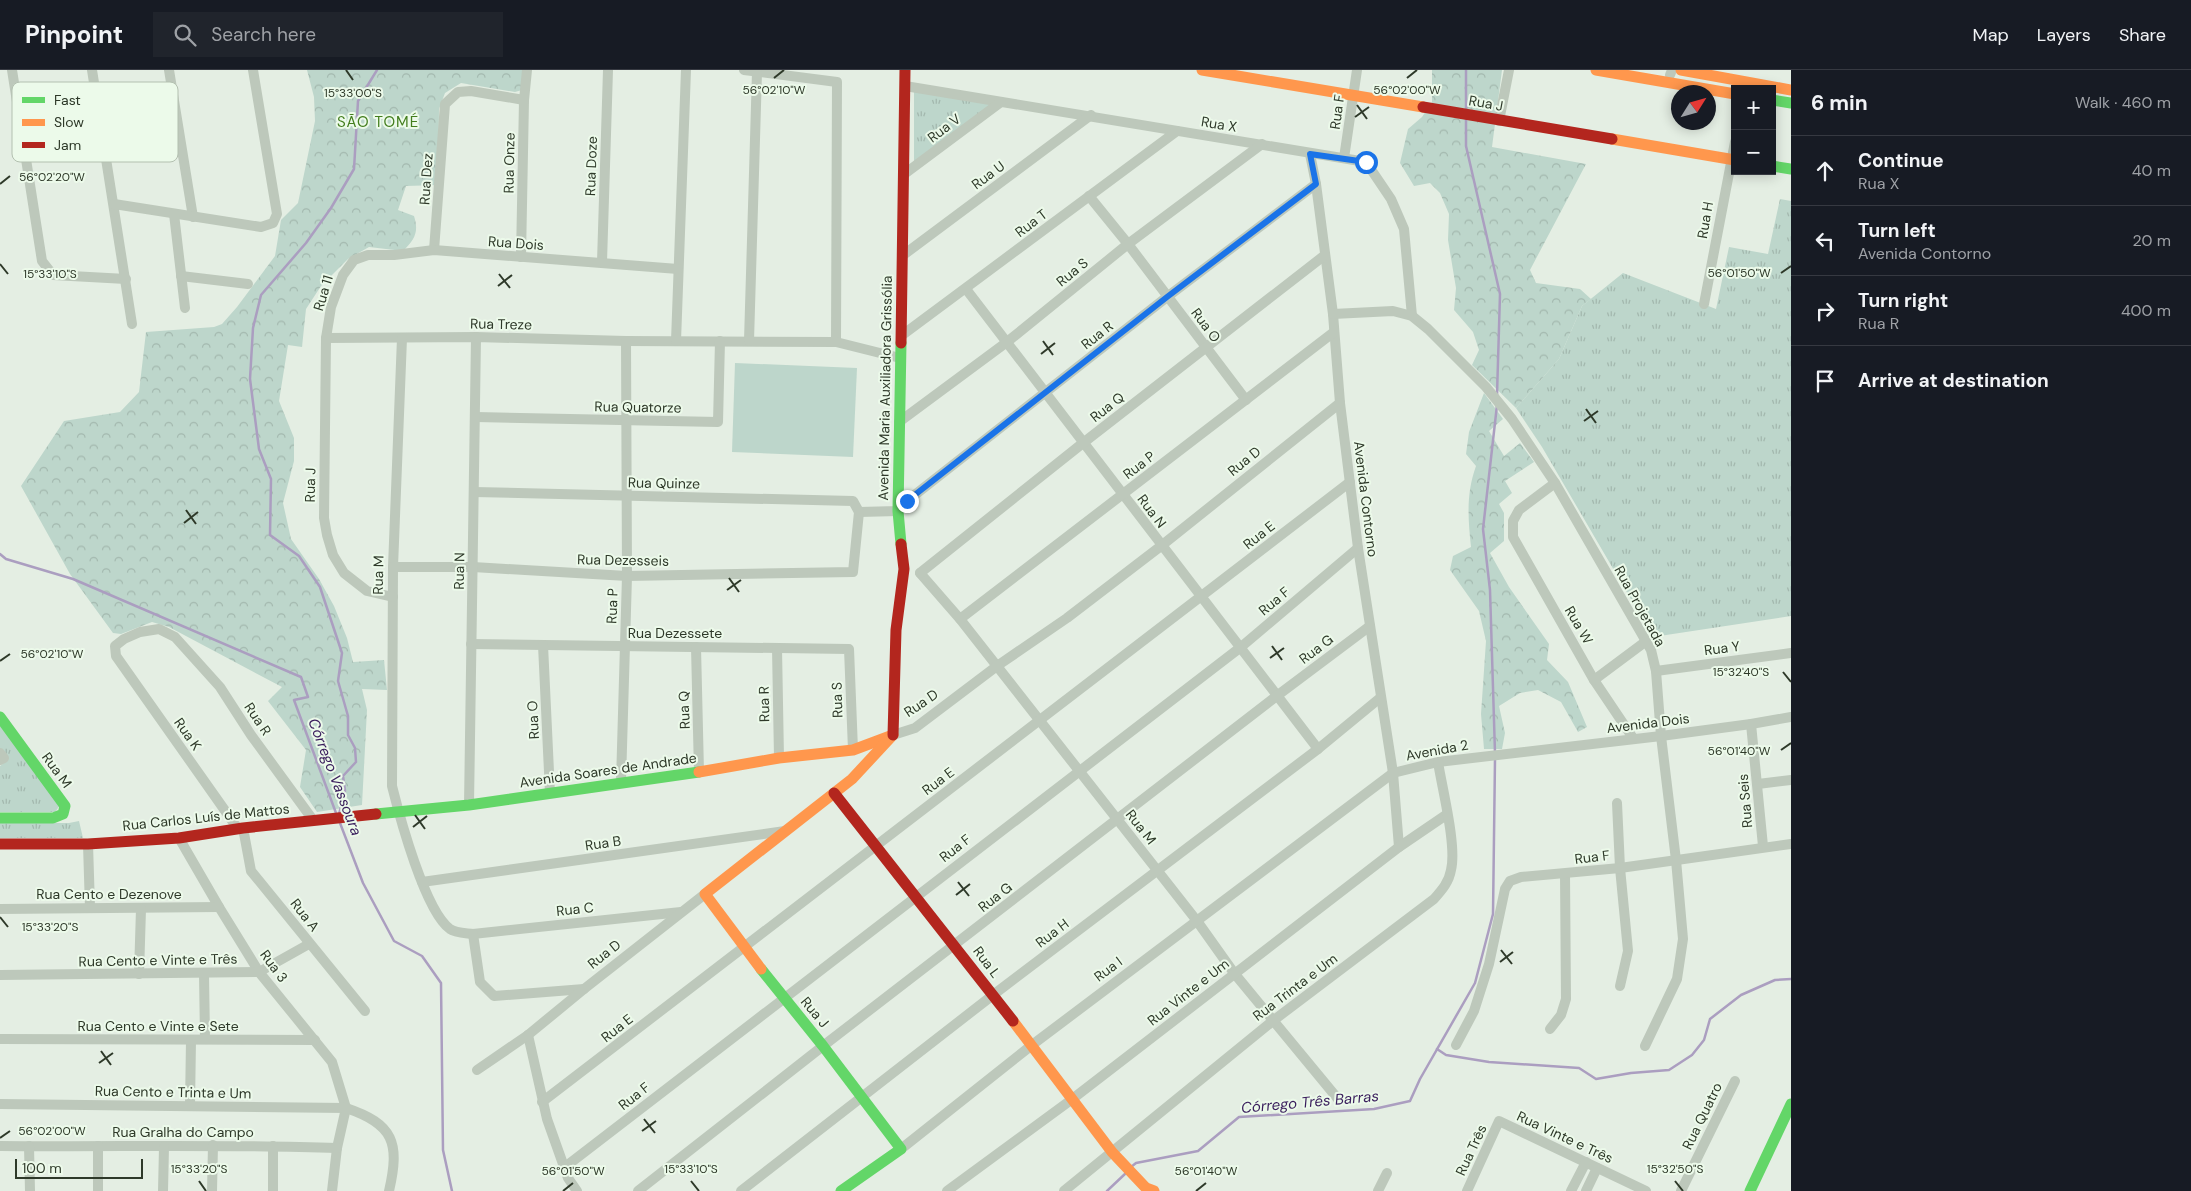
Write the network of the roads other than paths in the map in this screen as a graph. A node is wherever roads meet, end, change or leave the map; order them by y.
1 (253, 70) edge
2 (527, 70) edge
3 (608, 70) edge
4 (686, 70) edge
5 (744, 70) edge
6 (905, 70) edge
7 (1202, 70) edge
8 (1357, 70) edge
9 (1509, 70) edge
10 (1596, 70) edge
11 (757, 72) junction
12 (1674, 72) edge
13 (1736, 75) edge
14 (1759, 85) edge
15 (905, 86) junction
16 (1776, 88) edge
17 (1791, 90) edge
18 (1731, 93) edge
19 (1352, 96) junction
20 (524, 100) junction
21 (1776, 101) edge
22 (1001, 102) junction
23 (1791, 103) edge
24 (1091, 115) junction
25 (1499, 121) junction
26 (178, 123) edge
27 (1177, 131) junction
28 (1262, 144) junction
29 (1310, 154) junction
30 (1344, 158) junction
31 (1731, 159) edge
32 (26, 162) edge
33 (107, 162) edge
34 (1776, 167) edge
35 (1731, 169) edge
36 (1791, 169) edge
37 (903, 175) junction
38 (1316, 184) junction
39 (1089, 196) junction
40 (114, 204) junction
41 (174, 214) junction
42 (194, 217) junction
43 (1128, 244) junction
44 (434, 250) junction
45 (1325, 255) junction
46 (902, 256) junction
47 (521, 258) junction
48 (354, 260) joint
49 (602, 262) junction
50 (678, 269) junction
51 (181, 276) junction
52 (126, 279) junction
53 (248, 284) dead end
54 (966, 288) junction
55 (1167, 297) junction
56 (1704, 304) dead end
57 (185, 308) dead end
58 (1333, 314) junction
59 (1412, 316) junction
60 (132, 324) dead end
61 (1334, 332) junction
62 (901, 336) junction
63 (476, 337) junction
64 (326, 338) junction
65 (402, 338) junction
66 (626, 341) junction
67 (676, 341) junction
68 (720, 341) junction
69 (749, 341) junction
70 (836, 342) junction
71 (1007, 342) junction
72 (1206, 348) junction
73 (900, 358) junction
74 (1046, 392) junction
75 (1246, 400) junction
76 (1340, 403) junction
77 (476, 417) junction
78 (628, 421) junction
79 (899, 422) junction
80 (1084, 443) junction
81 (1350, 482) junction
82 (1555, 483) junction
83 (474, 492) junction
84 (1122, 495) junction
85 (627, 496) junction
86 (898, 511) junction
87 (859, 512) junction
88 (1161, 546) junction
89 (1358, 548) junction
90 (393, 567) junction
91 (473, 567) junction
92 (904, 569) junction
93 (920, 573) junction
94 (627, 576) junction
95 (392, 597) junction
96 (1201, 597) junction
97 (960, 619) junction
98 (1370, 626) junction
99 (1645, 642) junction
100 (471, 644) junction
101 (543, 645) junction
102 (625, 647) junction
103 (696, 647) junction
104 (1241, 647) junction
105 (777, 648) junction
106 (849, 649) joint
107 (1791, 653) edge
108 (116, 656) joint
109 (997, 666) junction
110 (1656, 671) junction
111 (1594, 680) junction
112 (1278, 695) junction
113 (1380, 698) junction
114 (1791, 716) edge
115 (0, 718) edge
116 (1039, 720) junction
117 (1751, 724) junction
118 (893, 735) junction
119 (1660, 736) junction
120 (1633, 738) junction
121 (1318, 749) junction
122 (853, 750) junction
123 (1486, 756) joint
124 (779, 758) junction
125 (1438, 762) junction
126 (1078, 770) junction
127 (699, 772) junction
128 (1393, 773) junction
129 (1791, 780) edge
130 (621, 782) junction
131 (1758, 784) junction
132 (550, 793) junction
133 (834, 793) junction
134 (1617, 803) dead end
135 (469, 805) junction
136 (398, 812) junction
137 (1446, 814) junction
138 (0, 818) edge
139 (319, 820) junction
140 (1118, 820) junction
141 (241, 828) junction
142 (788, 830) junction
143 (179, 838) junction
144 (0, 844) edge
145 (88, 844) junction
146 (1791, 844) edge
147 (875, 845) junction
148 (1763, 846) junction
149 (1399, 847) junction
150 (1676, 860) junction
151 (1620, 868) junction
152 (1157, 871) junction
153 (1565, 874) junction
154 (422, 882) junction
155 (705, 894) junction
156 (915, 896) junction
157 (219, 907) junction
158 (90, 908) junction
159 (0, 909) edge
160 (141, 909) junction
161 (681, 912) junction
162 (1197, 921) junction
163 (473, 934) junction
164 (309, 944) junction
165 (956, 945) junction
166 (744, 948) junction
167 (259, 972) junction
168 (139, 974) junction
169 (204, 974) junction
170 (1234, 974) junction
171 (0, 976) edge
172 (1620, 986) dead end
173 (584, 989) junction
174 (993, 995) junction
175 (783, 998) junction
176 (365, 1010) dead end
177 (1274, 1020) junction
178 (1550, 1030) dead end
179 (528, 1035) junction
180 (0, 1039) edge
181 (205, 1039) junction
182 (191, 1040) junction
183 (315, 1040) junction
184 (1032, 1045) junction
185 (1456, 1045) dead end
186 (823, 1046) junction
187 (1645, 1046) dead end
188 (477, 1070) dead end
189 (1735, 1081) dead end
190 (861, 1098) junction
191 (1338, 1099) dead end
192 (1071, 1100) junction
193 (542, 1102) junction
194 (0, 1104) edge
195 (1791, 1104) edge
196 (190, 1105) junction
197 (346, 1108) junction
198 (1499, 1121) joint
199 (213, 1145) junction
200 (0, 1146) edge
201 (29, 1146) junction
202 (98, 1146) junction
203 (273, 1146) junction
204 (164, 1148) junction
205 (337, 1148) junction
206 (902, 1149) junction
207 (1112, 1152) junction
208 (1586, 1162) junction
209 (565, 1167) junction
210 (1597, 1168) junction
211 (1387, 1173) dead end
212 (1148, 1190) edge
213 (30, 1191) edge
214 (98, 1191) edge
215 (163, 1191) edge
216 (212, 1191) edge
217 (273, 1191) edge
218 (332, 1191) edge
219 (389, 1191) edge
220 (577, 1191) edge
221 (638, 1191) edge
222 (741, 1191) edge
223 (841, 1191) edge
224 (947, 1191) edge
225 (1064, 1191) edge
226 (1378, 1191) edge
227 (1467, 1191) edge
228 (1571, 1191) edge
229 (1586, 1191) edge
230 (1646, 1191) edge
231 (1681, 1191) edge
232 (1750, 1191) edge

1 - 42 street
2 - 20 street, Rua Onze
3 - 49 street, Rua Doze
4 - 50 street
5 - 11 street
6 - 15 street, Avenida Maria Auxiliadora Grissólia
7 - 19 street, Rua J
8 - 19 street, Rua F
9 - 25 street
10 - 18 street
11 - 69 street
11 - 70 street
12 - 13 street
13 - 14 street
15 - 22 street, Rua X
15 - 37 street, Avenida Maria Auxiliadora Grissólia
16 - 17 street
19 - 25 street, Rua J
19 - 30 street, Rua F
20 - 44 street, Rua Dez
20 - 47 street, Rua Onze
21 - 23 street
22 - 24 street, Rua X
22 - 37 street, Rua V
24 - 27 street, Rua X
24 - 46 street, Rua U
25 - 31 street, Rua J
26 - 42 street
27 - 28 street, Rua X
27 - 39 street, Rua T
28 - 29 street, Rua X
28 - 43 street, Rua S
29 - 30 street, Rua X
29 - 38 street, Avenida Contorno
30 - 59 street, Rua X
32 - 52 street
33 - 40 street
34 - 36 street
35 - 56 street, Rua H
37 - 46 street, Avenida Maria Auxiliadora Grissólia
38 - 45 street, Avenida Contorno
38 - 55 street, Rua R
39 - 43 street, Rua O
39 - 54 street, Rua T
40 - 41 street
40 - 52 street
41 - 42 street
41 - 51 street
43 - 55 street, Rua O
43 - 71 street, Rua S
44 - 47 street, Rua Dois
44 - 48 street, Rua Dois
45 - 58 street, Avenida Contorno
45 - 72 street, Rua Q
46 - 62 street, Avenida Maria Auxiliadora Grissólia
47 - 49 street, Rua Dois
48 - 64 street, Rua 11
49 - 50 street, Rua Dois
50 - 67 street
51 - 53 street
51 - 57 street
52 - 60 street
54 - 62 street, Rua T
54 - 71 street, Rua N
55 - 72 street, Rua O
55 - 74 street, Rua R
58 - 59 street, Rua Projetada
58 - 61 street, Avenida Contorno
59 - 82 street, Rua Projetada
61 - 75 street, Rua P
61 - 76 street, Avenida Contorno
62 - 73 street, Avenida Maria Auxiliadora Grissólia
63 - 65 street, Rua Treze
63 - 66 street, Rua Treze
63 - 77 street, Rua N
64 - 65 street, Rua Treze
64 - 95 street, Rua J
65 - 90 street, Rua M
66 - 67 street, Rua Treze
66 - 78 street, Rua P
67 - 68 street, Rua Treze
68 - 69 street, Rua Treze
68 - 78 street, Rua Quatorze
69 - 70 street, Rua Treze
70 - 73 street, Rua Treze
71 - 74 street, Rua N
71 - 79 street, Rua S
72 - 75 street, Rua O
72 - 80 street, Rua Q
73 - 79 street, Avenida Maria Auxiliadora Grissólia
74 - 80 street, Rua N
74 - 86 street, Rua R
75 - 84 street, Rua P
76 - 81 street, Avenida Contorno
76 - 88 street, Rua D
77 - 78 street, Rua Quatorze
77 - 83 street, Rua N
78 - 85 street, Rua P
79 - 86 street, Avenida Maria Auxiliadora Grissólia
80 - 84 street, Rua N
80 - 93 street, Rua Q
81 - 89 street, Avenida Contorno
81 - 96 street, Rua E
82 - 99 street, Rua Projetada
82 - 111 street, Rua W
83 - 85 street, Rua Quinze
83 - 91 street, Rua N
84 - 88 street, Rua N
84 - 97 street, Rua P
85 - 87 street, Rua Quinze
85 - 94 street, Rua P
86 - 87 street
86 - 92 street, Avenida Maria Auxiliadora Grissólia
87 - 94 street, Rua Dezesseis
88 - 96 street, Rua N
88 - 109 street, Rua D
89 - 98 street, Avenida Contorno
89 - 104 street, Rua F
90 - 91 street, Rua Dezesseis
90 - 95 street, Rua M
91 - 94 street, Rua Dezesseis
91 - 100 street, Rua N
92 - 93 street
92 - 118 street, Avenida Maria Auxiliadora Grissólia
93 - 97 street, Rua M
94 - 102 street, Rua P
95 - 136 street, Rua M
96 - 104 street, Rua N
96 - 116 street, Rua E
97 - 109 street, Rua M
98 - 112 street, Rua G
98 - 113 street, Avenida Contorno
99 - 110 street, Rua Projetada
99 - 111 street
100 - 101 street, Rua Dezessete
100 - 135 street, Rua N
101 - 102 street, Rua Dezessete
101 - 132 street, Rua O
102 - 103 street, Rua Dezessete
102 - 130 street, Rua P
103 - 105 street, Rua Dezessete
103 - 127 street, Rua Q
104 - 112 street, Rua N
104 - 126 street, Rua F
105 - 106 street, Rua Dezessete
105 - 124 street, Rua R
106 - 122 street, Rua S
107 - 110 street, Rua Y
108 - 139 street, Rua R
108 - 141 street, Rua K
109 - 116 street, Rua M
109 - 118 street, Rua D
110 - 119 street, Rua Projetada
111 - 120 street, Rua W
112 - 121 street, Rua N
112 - 140 street, Rua G
113 - 121 street, Rua H
113 - 128 street, Avenida Contorno
114 - 117 street, Avenida Dois
115 - 138 street, Rua M
116 - 126 street, Rua M
116 - 147 street, Rua E
117 - 119 street, Avenida Dois
117 - 131 street, Rua Seis
118 - 122 street, Avenida Soares de Andrade
118 - 133 street, Rua D
119 - 120 street, Avenida Dois
119 - 150 street, Rua Projetada
120 - 123 street, Avenida Dois
121 - 152 street, Rua H
122 - 124 street, Avenida Soares de Andrade
123 - 125 street, Avenida 2
124 - 127 street, Avenida Soares de Andrade
125 - 128 street, Avenida 2
125 - 137 street, Rua Trinta e Um
126 - 140 street, Rua M
126 - 156 street, Rua F
127 - 130 street, Avenida Soares de Andrade
128 - 149 street, Avenida Contorno
128 - 162 street, Rua I
129 - 131 street
130 - 132 street, Avenida Soares de Andrade
131 - 148 street, Rua Seis
132 - 135 street, Avenida Soares de Andrade
133 - 142 street, Rua D
133 - 147 street, Rua L
134 - 151 street
135 - 136 street, Avenida Soares de Andrade
136 - 139 street, Avenida Soares de Andrade
136 - 154 street
137 - 149 street, Rua Vinte e Um
137 - 177 street, Rua Trinta e Um
139 - 141 street, Rua Carlos Luís de Mattos
140 - 152 street, Rua M
140 - 165 street, Rua G
141 - 143 street, Rua Carlos Luís de Mattos
141 - 164 street, Rua A
142 - 154 street, Rua B
142 - 155 street, Rua D
143 - 145 street, Rua Carlos Luís de Mattos
143 - 157 street, Rua 3
144 - 145 street, Rua Carlos Luís de Mattos
145 - 158 street
146 - 148 street, Rua F
147 - 156 street, Rua L
147 - 166 street, Rua E
148 - 150 street, Rua F
149 - 170 street, Rua Vinte e Um
150 - 151 street, Rua F
150 - 187 street, Rua Projetada
151 - 153 street, Rua F
151 - 172 street
152 - 162 street, Rua M
152 - 174 street, Rua H
153 - 178 street
153 - 185 street, Rua F
154 - 163 street
155 - 161 street, Rua D
155 - 166 street, Rua J
156 - 165 street, Rua L
156 - 175 street, Rua F
157 - 160 street, Rua Cento e Dezenove
157 - 167 street, Rua 3
158 - 159 street, Rua Cento e Dezenove
158 - 160 street, Rua Cento e Dezenove
160 - 168 street
161 - 163 street, Rua C
161 - 173 street, Rua D
162 - 170 street, Rua M
162 - 184 street, Rua I
163 - 173 street
164 - 167 street, Rua Cento e Vinte e Três
164 - 176 street, Rua A
165 - 174 street, Rua L
165 - 186 street, Rua G
166 - 175 street, Rua J
166 - 193 street, Rua E
167 - 169 street, Rua Cento e Vinte e Três
167 - 183 street, Rua 3
168 - 169 street, Rua Cento e Vinte e Três
168 - 171 street, Rua Cento e Vinte e Três
169 - 181 street
170 - 177 street, Rua M
170 - 192 street, Rua Vinte e Um
173 - 179 street, Rua D
174 - 184 street, Rua L
174 - 190 street, Rua H
175 - 186 street, Rua J
175 - 209 street, Rua F
177 - 191 street, Rua M
177 - 207 street, Rua Trinta e Um
179 - 188 street, Rua D
179 - 193 street
180 - 182 street, Rua Cento e Vinte e Sete
181 - 182 street, Rua Cento e Vinte e Sete
181 - 183 street, Rua Cento e Vinte e Sete
182 - 196 street
183 - 197 street, Rua 3
184 - 192 street, Rua L
184 - 206 street, Rua I
186 - 190 street, Rua J
186 - 221 street, Rua G
189 - 231 street, Rua Quatro
190 - 206 street, Rua J
190 - 222 street, Rua H
192 - 207 street, Rua L
192 - 224 street, Rua Vinte e Um
193 - 209 street
194 - 196 street, Rua Cento e Trinta e Um
195 - 232 street
196 - 197 street, Rua Cento e Trinta e Um
197 - 205 street
197 - 219 street
198 - 208 street, Rua Vinte e Três
198 - 227 street, Rua Três
199 - 203 street, Rua Gralha do Campo
199 - 204 street, Rua Gralha do Campo
199 - 216 street
200 - 201 street, Rua Gralha do Campo
201 - 202 street, Rua Gralha do Campo
201 - 213 street
202 - 204 street, Rua Gralha do Campo
202 - 214 street
203 - 205 street, Rua Gralha do Campo
203 - 217 street
204 - 215 street
205 - 218 street
206 - 223 street, Rua I
207 - 212 street, Rua L
207 - 225 street, Rua Trinta e Um
208 - 210 street, Rua Vinte e Três
208 - 228 street
209 - 220 street
210 - 229 street
210 - 230 street, Rua Vinte e Três
211 - 226 street

